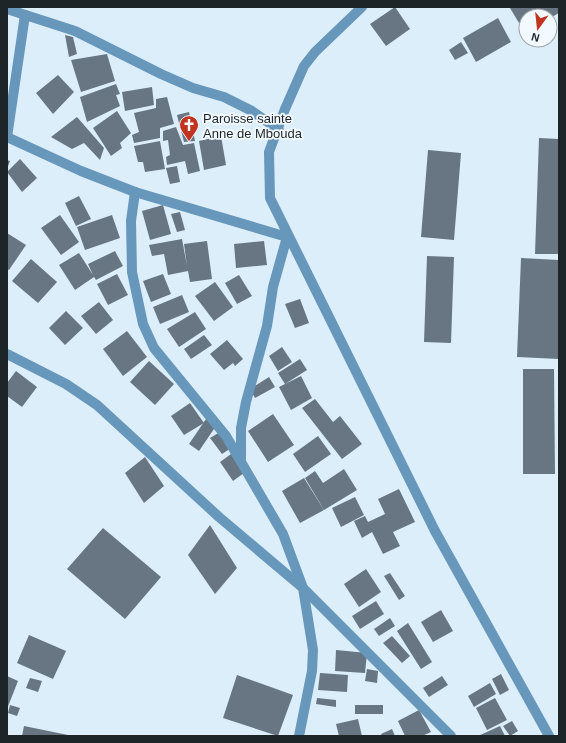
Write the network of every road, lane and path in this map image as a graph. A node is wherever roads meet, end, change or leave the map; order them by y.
1 (362, 7) edge
2 (7, 9) edge
3 (25, 15) junction
4 (279, 130) junction
5 (7, 137) edge
6 (135, 192) junction
7 (287, 237) junction
8 (7, 354) edge
9 (241, 461) junction
10 (303, 588) junction
11 (298, 736) edge
12 (451, 736) edge
13 (548, 736) edge

1 - 4 street
2 - 3 street
3 - 4 street
3 - 5 street
4 - 7 street
5 - 6 street
6 - 7 street
6 - 9 street
7 - 9 street
7 - 13 street
8 - 10 street
9 - 10 street
10 - 11 street
10 - 12 street

